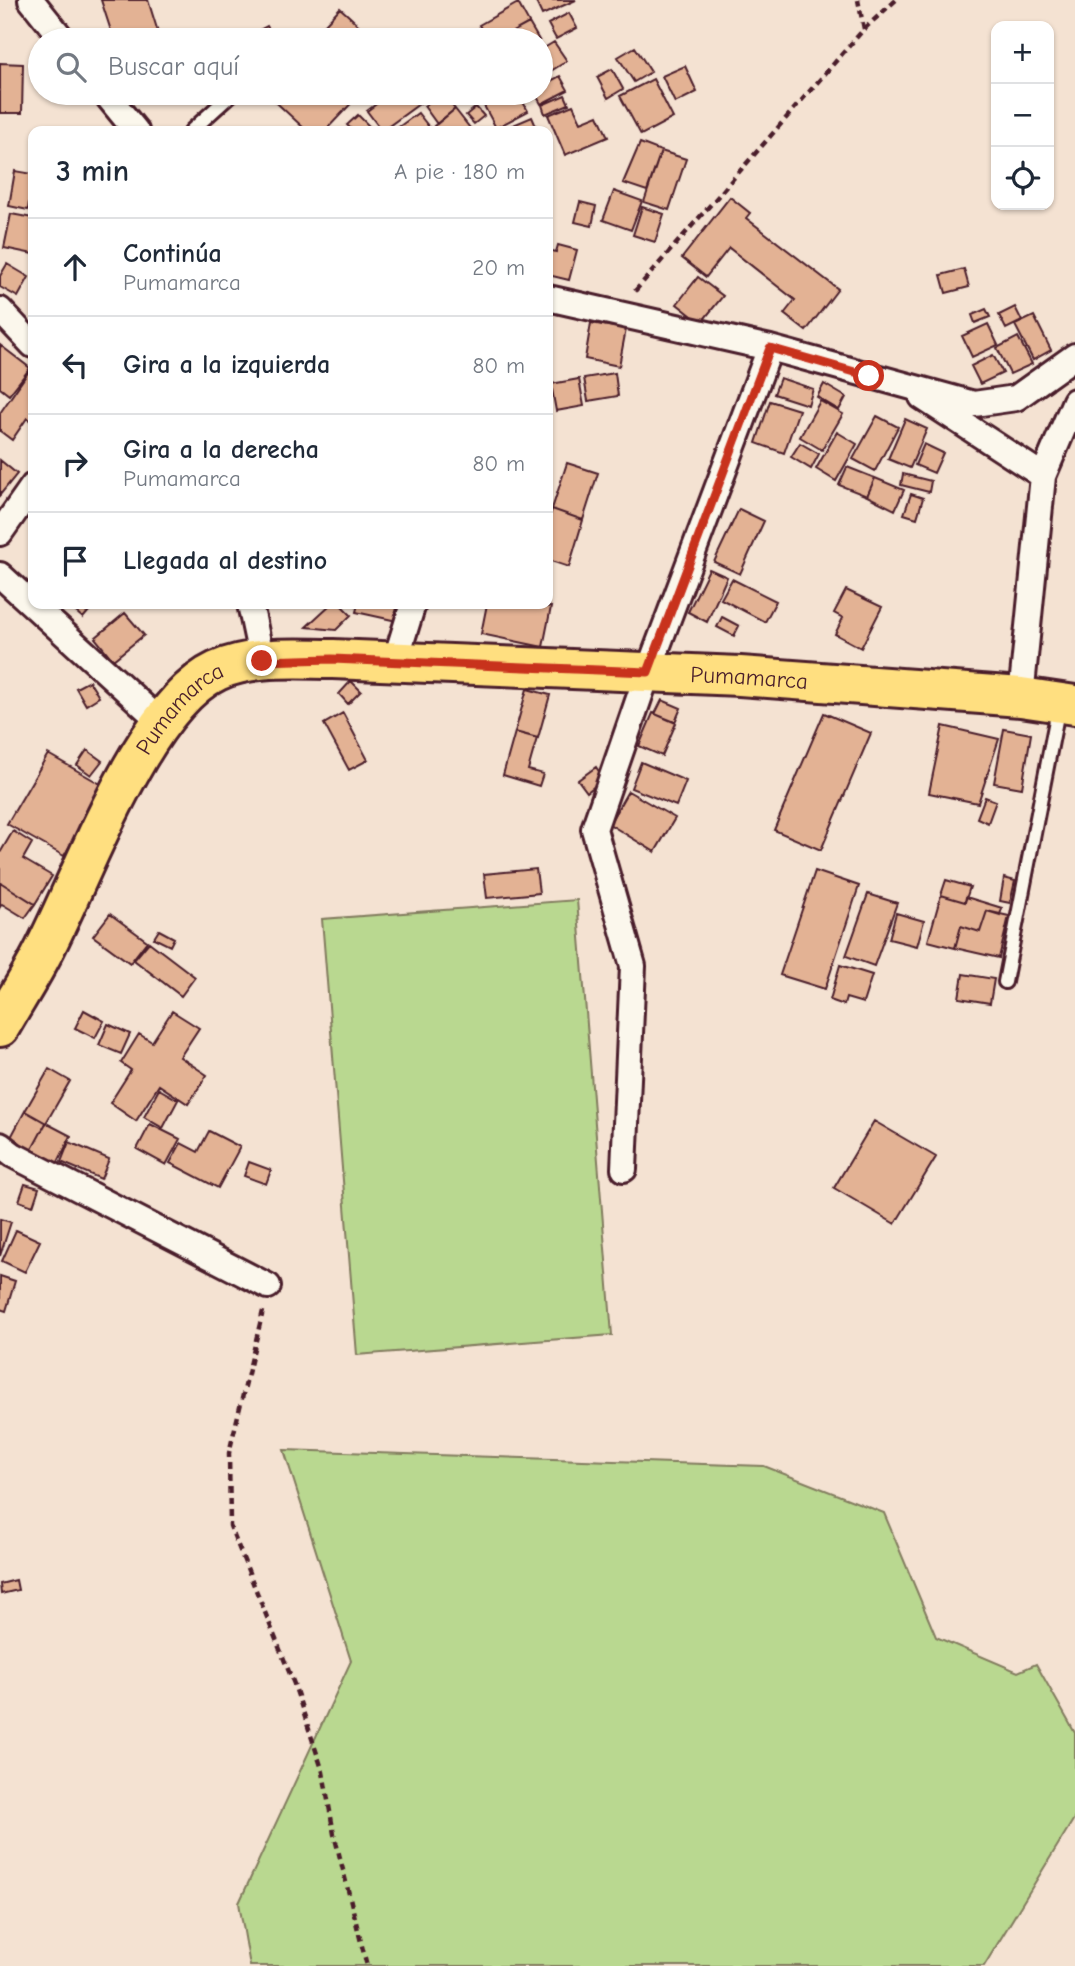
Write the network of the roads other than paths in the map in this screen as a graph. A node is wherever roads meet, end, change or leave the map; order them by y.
1 (31, 0) edge
2 (54, 28) edge
3 (115, 105) edge
4 (220, 105) edge
5 (132, 126) edge
6 (197, 126) edge
7 (553, 299) edge
8 (0, 310) edge
9 (28, 340) edge
10 (770, 348) junction
11 (1075, 356) edge
12 (906, 387) junction
13 (1075, 401) edge
14 (1043, 476) junction
15 (28, 493) edge
16 (0, 533) edge
17 (0, 575) edge
18 (28, 601) edge
19 (37, 609) edge
20 (251, 609) edge
21 (412, 609) edge
22 (262, 661) junction
23 (395, 662) junction
24 (648, 672) junction
25 (1021, 697) junction
26 (1067, 703) edge
27 (160, 721) junction
28 (1005, 982) dead end
29 (0, 1027) edge
30 (0, 1145) edge
31 (624, 1169) dead end
32 (268, 1286) road end

1 - 2 street
3 - 5 street
4 - 6 lane
7 - 10 street
8 - 9 street
10 - 12 street
10 - 24 street
11 - 12 street
12 - 14 street
13 - 14 street
14 - 25 street
15 - 16 street
17 - 18 street
19 - 27 street
20 - 22 street
21 - 23 street
22 - 23 main road, Pumamarca
22 - 27 main road, Pumamarca
23 - 24 main road, Pumamarca
24 - 25 main road, Pumamarca
24 - 31 street
25 - 26 main road, Pumamarca
26 - 28 lane
27 - 29 main road, Pumamarca
30 - 32 street

